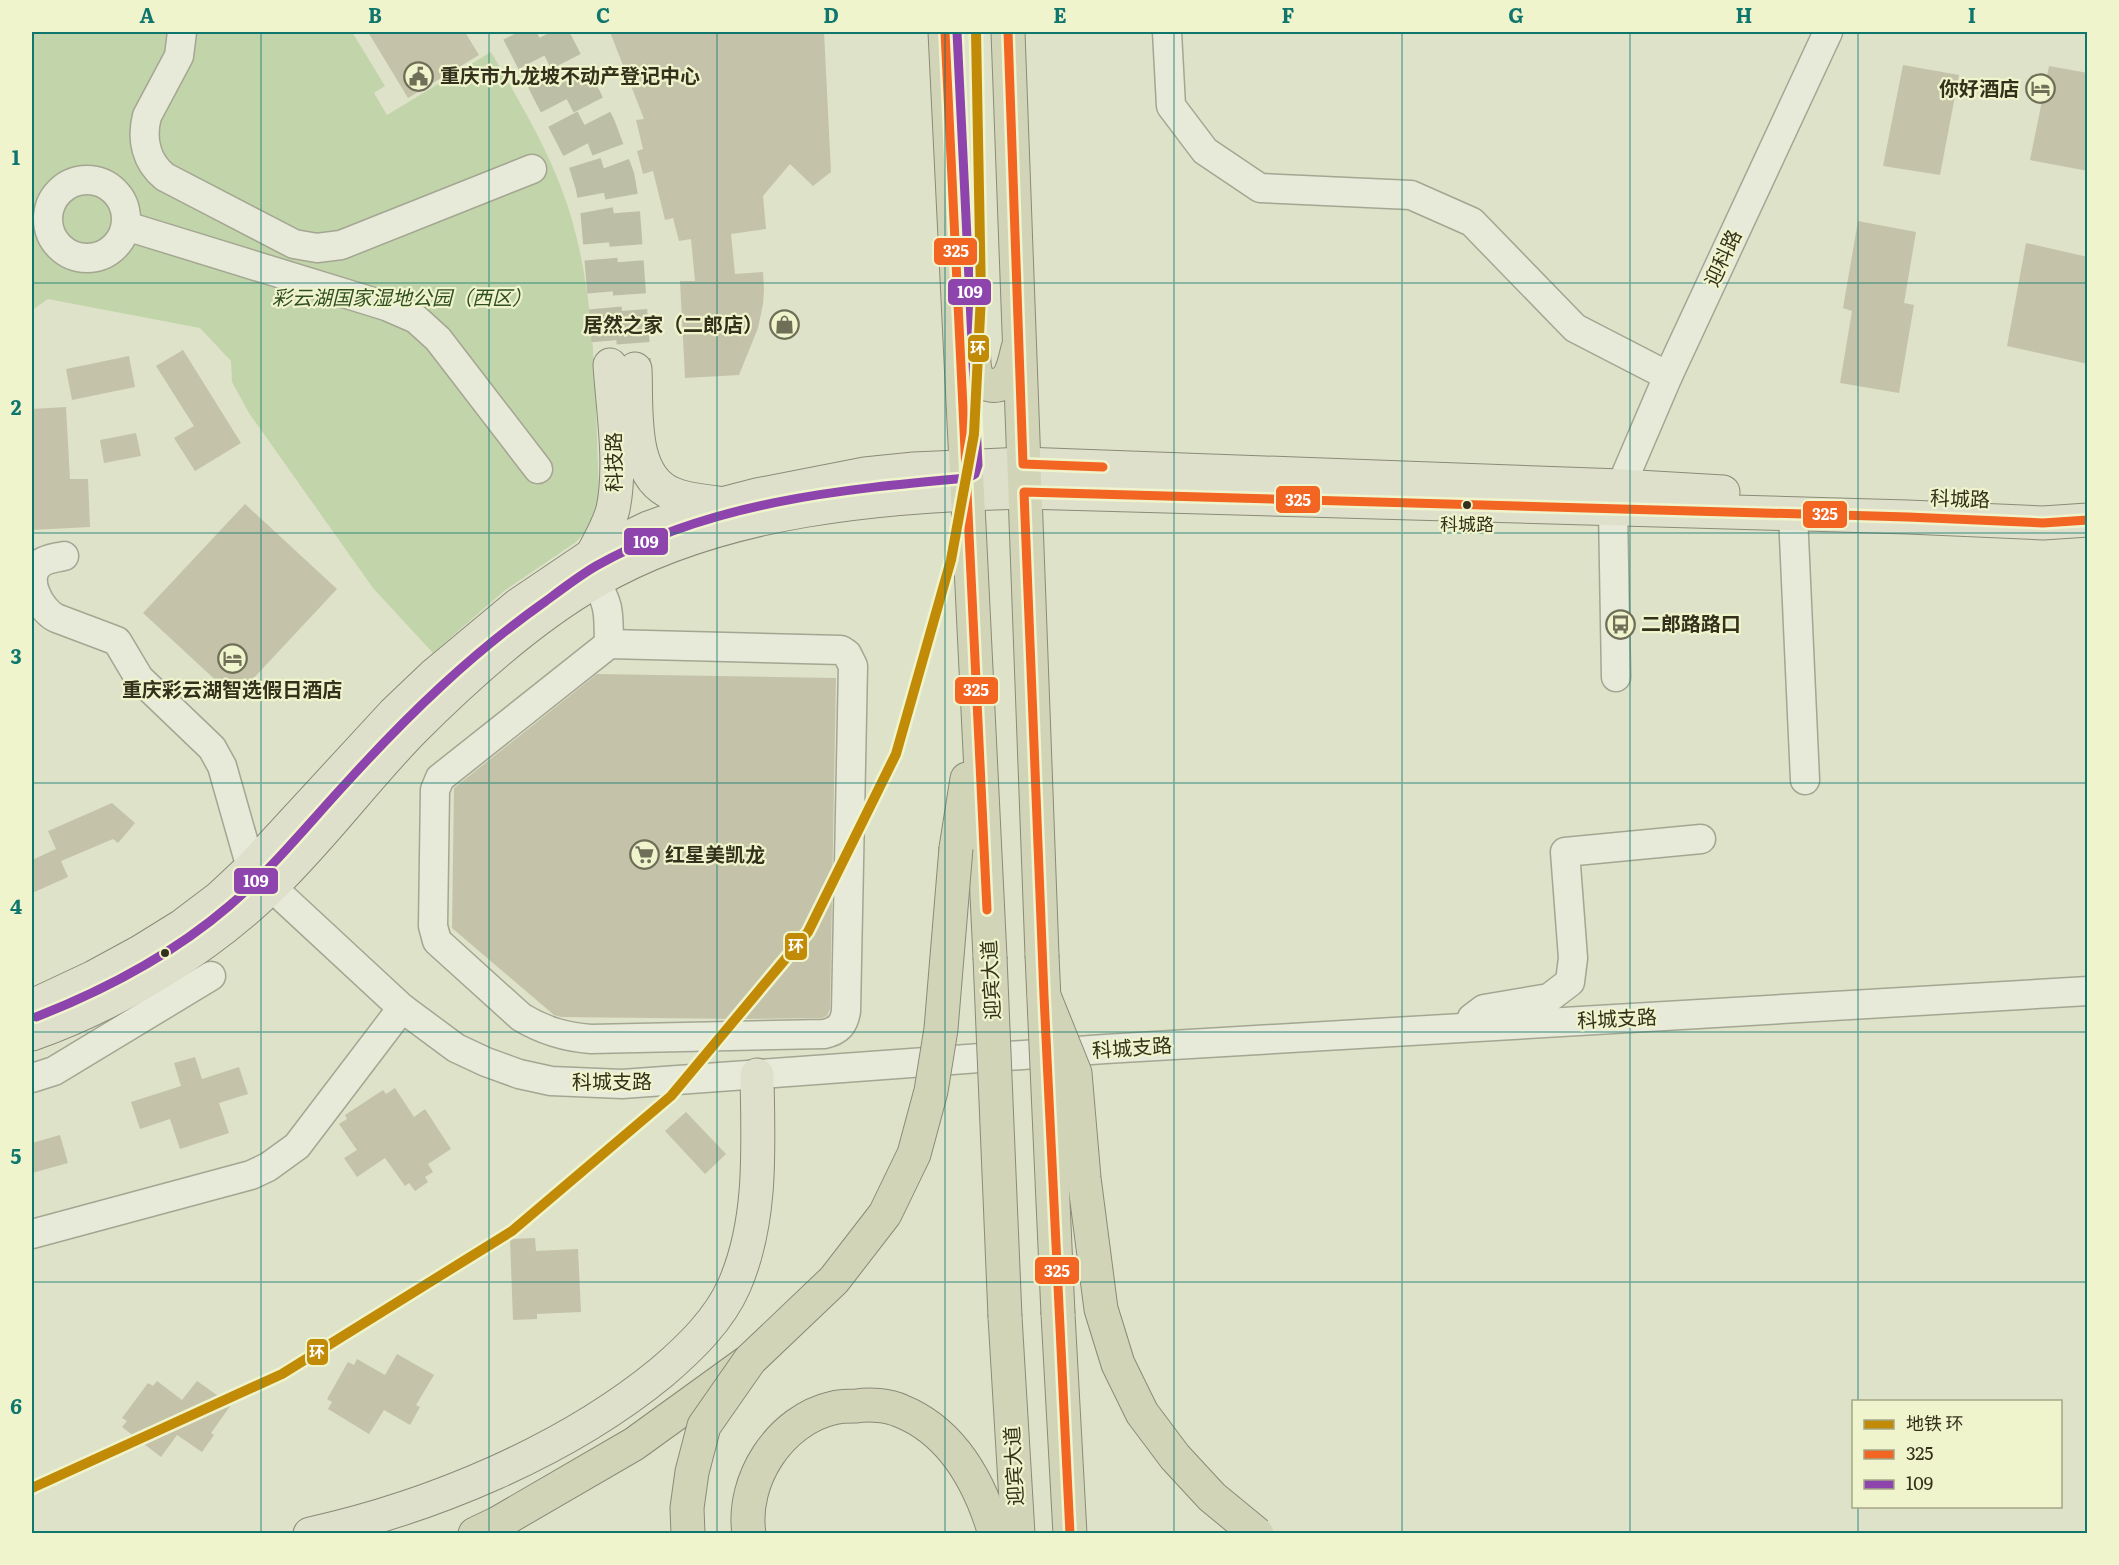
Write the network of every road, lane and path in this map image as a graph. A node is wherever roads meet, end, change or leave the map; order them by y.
1 (182, 32) edge
2 (945, 32) edge
3 (1008, 32) edge
4 (1167, 32) edge
5 (1828, 32) edge
6 (153, 165) junction
7 (532, 169) dead end
8 (952, 183) junction
9 (120, 196) junction
10 (126, 226) junction
11 (42, 240) edge
12 (1018, 345) junction
13 (1668, 376) junction
14 (538, 468) dead end
15 (1024, 478) junction
16 (966, 480) junction
17 (1617, 498) junction
18 (2088, 498) edge
19 (723, 504) junction
20 (1793, 515) junction
21 (2088, 520) edge
22 (64, 556) dead end
23 (593, 568) junction
24 (609, 644) junction
25 (1616, 677) dead end
26 (977, 712) junction
27 (1805, 780) dead end
28 (1701, 839) dead end
29 (261, 877) junction
30 (211, 976) dead end
31 (2088, 991) edge
32 (1044, 996) junction
33 (32, 1006) edge
34 (402, 1008) junction
35 (1459, 1028) junction
36 (32, 1034) edge
37 (758, 1035) junction
38 (757, 1075) junction
39 (32, 1078) edge
40 (32, 1234) edge
41 (750, 1360) junction
42 (310, 1533) edge
43 (475, 1533) edge
44 (688, 1533) edge
45 (749, 1533) edge
46 (994, 1533) edge
47 (1018, 1533) edge
48 (1070, 1533) edge
49 (1257, 1533) edge

1 - 6 street
2 - 8 highway, 迎宾大道
3 - 12 highway
4 - 13 street
5 - 13 street, 迎科路
6 - 7 street
6 - 9 street
8 - 12 highway
8 - 16 highway, 迎宾大道
9 - 10 street
9 - 11 street
10 - 11 street
10 - 14 street
12 - 15 highway
13 - 17 street, 迎科路
15 - 16 main road, 科城路
15 - 17 main road, 科城路
15 - 32 highway, bridge
16 - 19 main road, 科城路
16 - 23 main road, 科城路
16 - 26 highway, 迎宾大道
17 - 18 main road, 科城路
17 - 20 main road, 科城路
17 - 25 street
19 - 23 main road, 科城路
19 - 23 main road, 科技路
20 - 21 main road, 科城路
20 - 27 street
22 - 29 street
23 - 24 street
23 - 29 main road, 科城路
24 - 37 street
24 - 37 street
26 - 41 highway, bridge
26 - 47 highway, 迎宾大道, bridge
28 - 35 street
29 - 33 main road, 科城路
29 - 34 street, 科城支路
29 - 36 main road, 科城路
30 - 39 street
31 - 35 street, 科城支路
32 - 48 highway, bridge
32 - 49 highway, bridge
34 - 38 street, 科城支路
34 - 40 street
35 - 38 street, 科城支路
37 - 38 street
38 - 42 main road
41 - 43 highway
41 - 44 highway, bridge
45 - 46 highway

